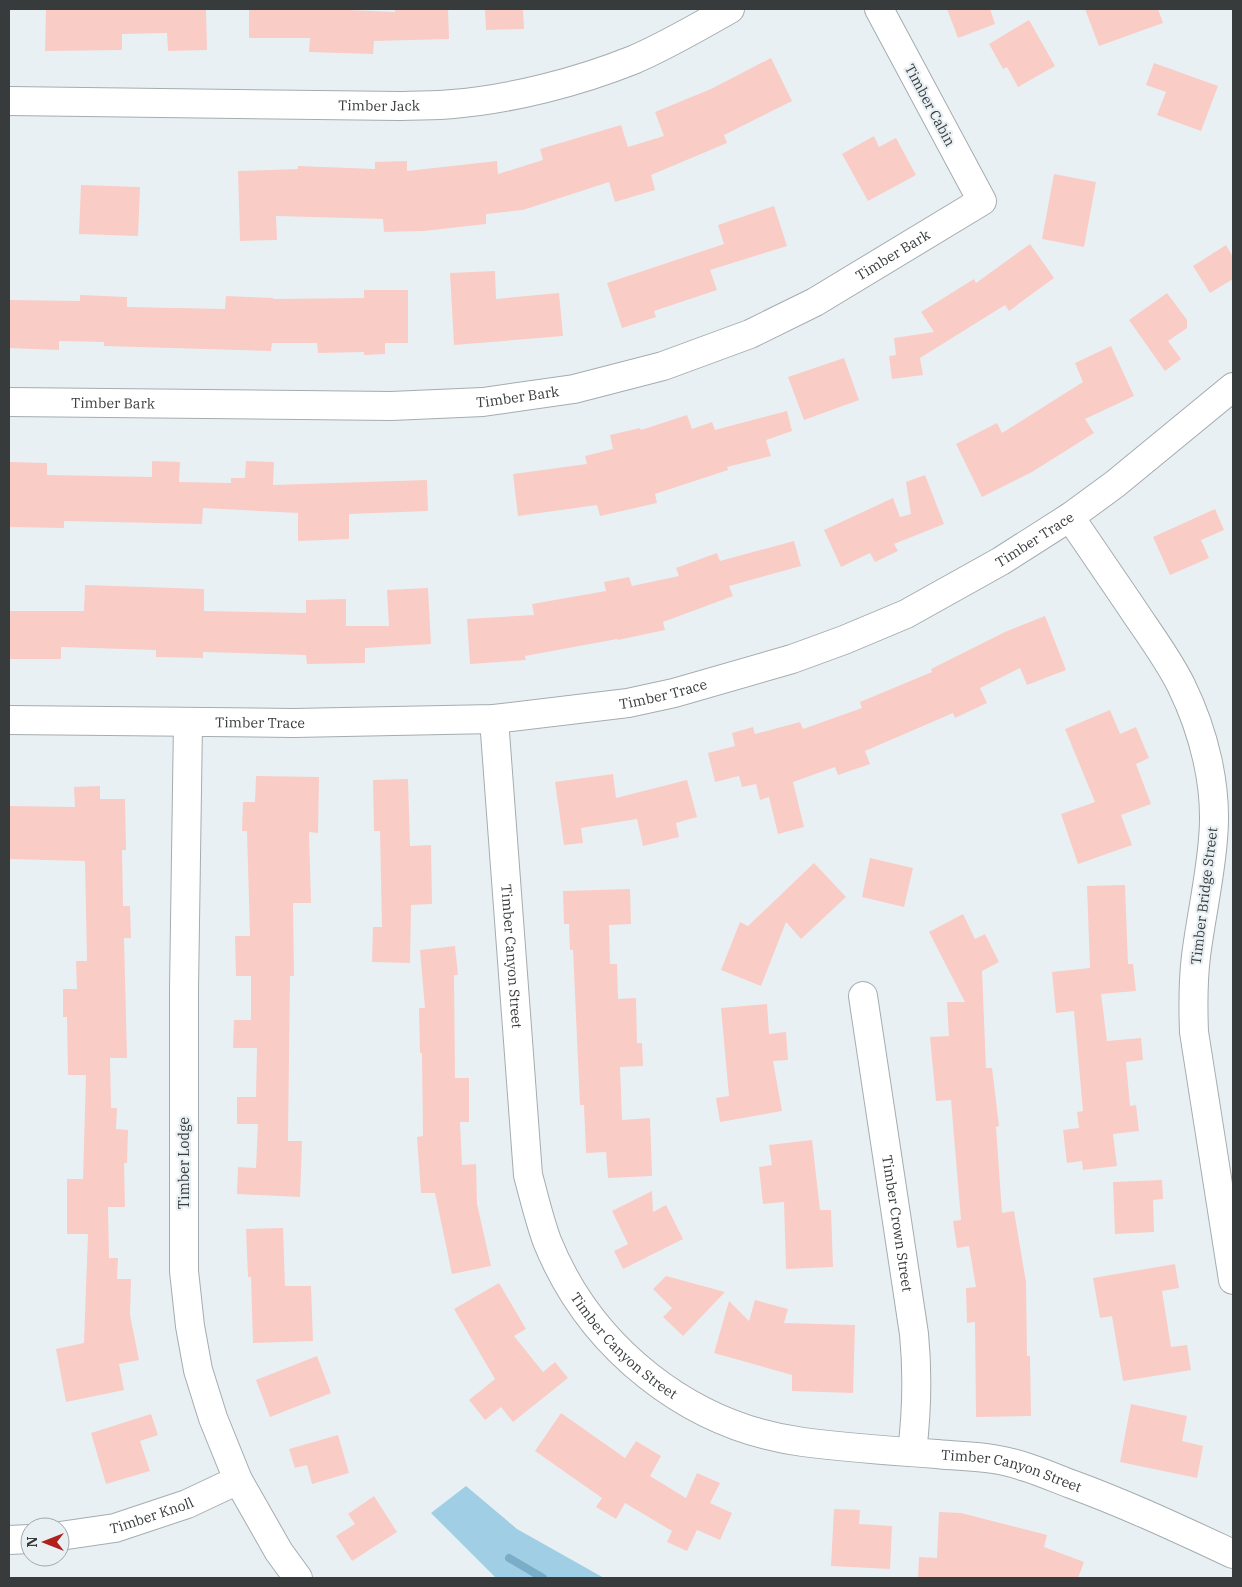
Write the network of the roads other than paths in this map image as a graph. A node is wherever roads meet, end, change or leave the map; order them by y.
1 (730, 9) edge
2 (879, 9) edge
3 (9, 101) edge
4 (982, 201) joint
5 (1233, 387) edge
6 (9, 402) edge
7 (1070, 517) junction
8 (494, 719) junction
9 (9, 720) edge
10 (188, 722) junction
11 (863, 996) dead end
12 (1233, 1280) edge
13 (912, 1452) junction
14 (238, 1480) junction
15 (70, 1535) edge
16 (1232, 1549) edge
17 (298, 1578) edge

1 - 3 street, Timber Jack
2 - 4 street, Timber Cabin
4 - 6 street, Timber Bark
5 - 7 street, Timber Trace
7 - 8 street, Timber Trace
7 - 12 street, Timber Bridge Street
8 - 10 street, Timber Trace
8 - 13 street, Timber Canyon Street
9 - 10 street, Timber Trace
10 - 14 street, Timber Lodge
11 - 13 street, Timber Crown Street
13 - 16 street, Timber Canyon Street
14 - 15 street, Timber Knoll
14 - 17 street, Timber Lodge

